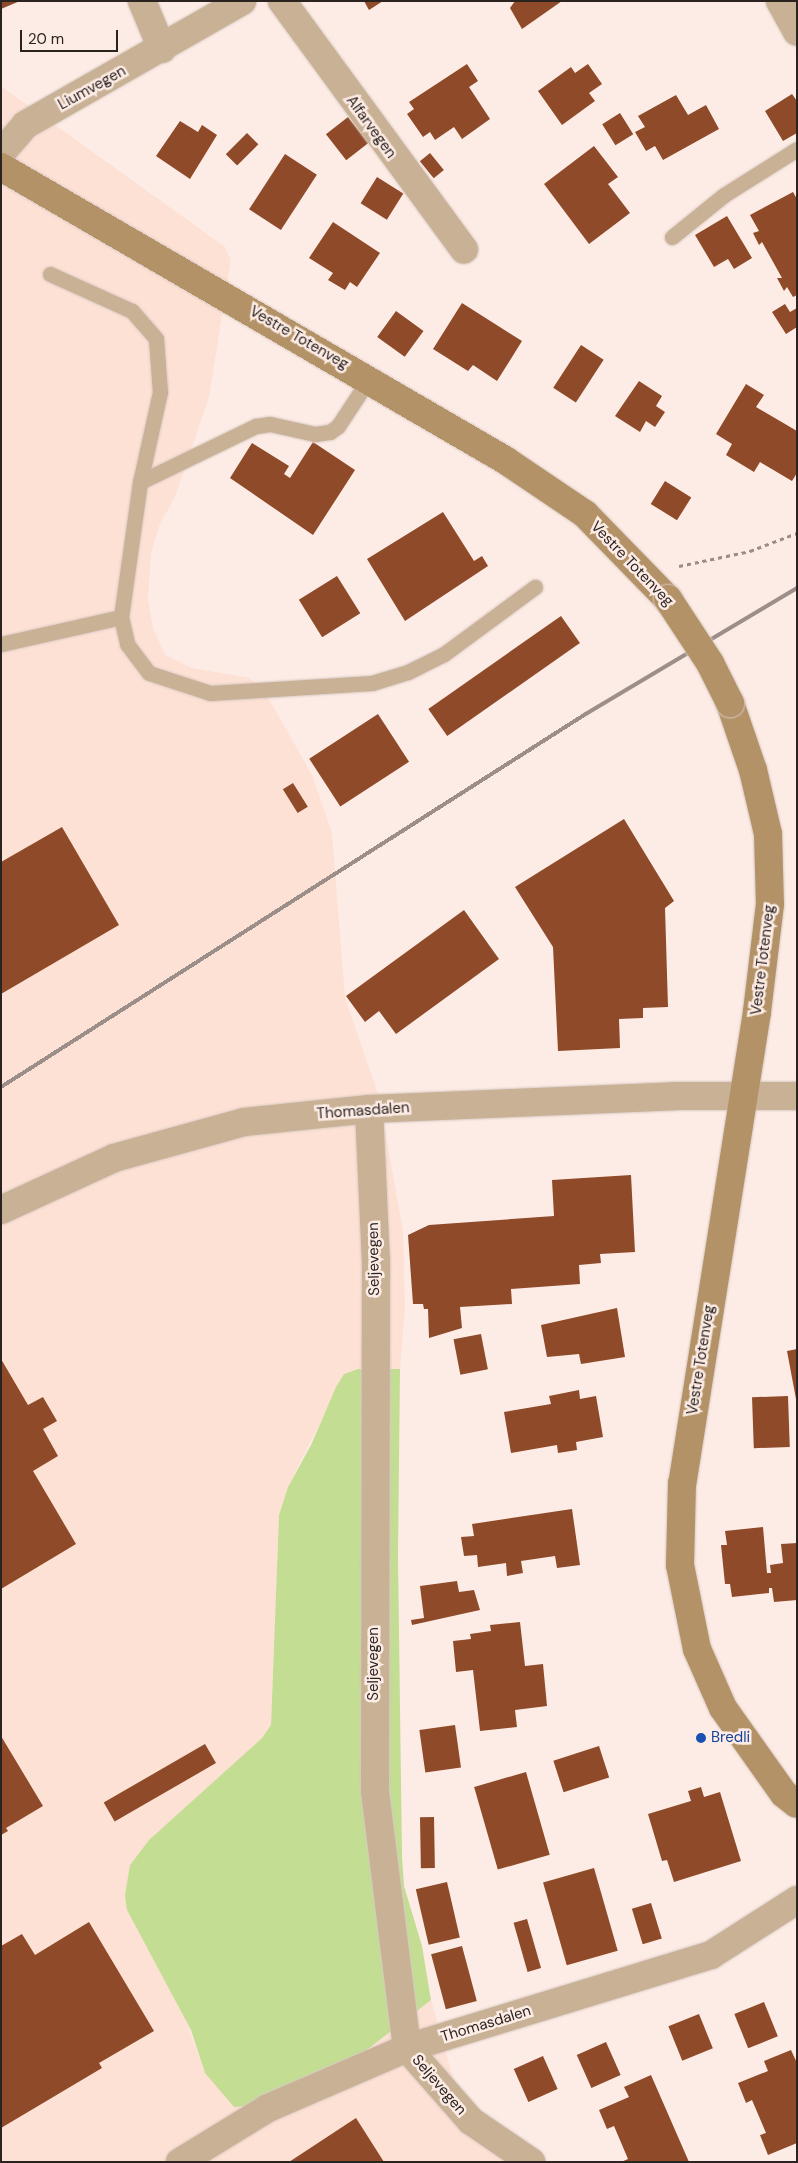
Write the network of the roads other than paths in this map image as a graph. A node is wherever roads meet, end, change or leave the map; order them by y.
1 (142, 1) edge
2 (242, 1) edge
3 (282, 1) edge
4 (780, 1) edge
5 (797, 32) edge
6 (162, 49) junction
7 (797, 148) edge
8 (1, 153) edge
9 (1, 167) edge
10 (672, 237) dead end
11 (464, 250) dead end
12 (50, 274) dead end
13 (370, 379) junction
14 (140, 482) junction
15 (535, 587) dead end
16 (121, 617) junction
17 (1, 644) edge
18 (797, 1096) edge
19 (742, 1098) junction
20 (369, 1109) junction
21 (1, 1210) edge
22 (797, 1804) edge
23 (797, 1900) edge
24 (407, 2048) junction
25 (180, 2162) edge
26 (530, 2162) edge

1 - 6 street
2 - 6 street, Liumvegen
3 - 11 street, Alfarvegen
4 - 5 street
6 - 8 street, Liumvegen
7 - 10 lane
9 - 13 main road, Vestre Totenveg
12 - 14 lane
13 - 14 lane
13 - 19 main road, Vestre Totenveg, bridge
14 - 16 lane
15 - 16 lane
16 - 17 lane
18 - 19 street, Thomasdalen
19 - 20 street, Thomasdalen
19 - 22 main road, Vestre Totenveg
20 - 21 street, Thomasdalen
20 - 24 street, Seljevegen
23 - 24 street, Thomasdalen
24 - 25 street, Thomasdalen
24 - 26 street, Seljevegen

